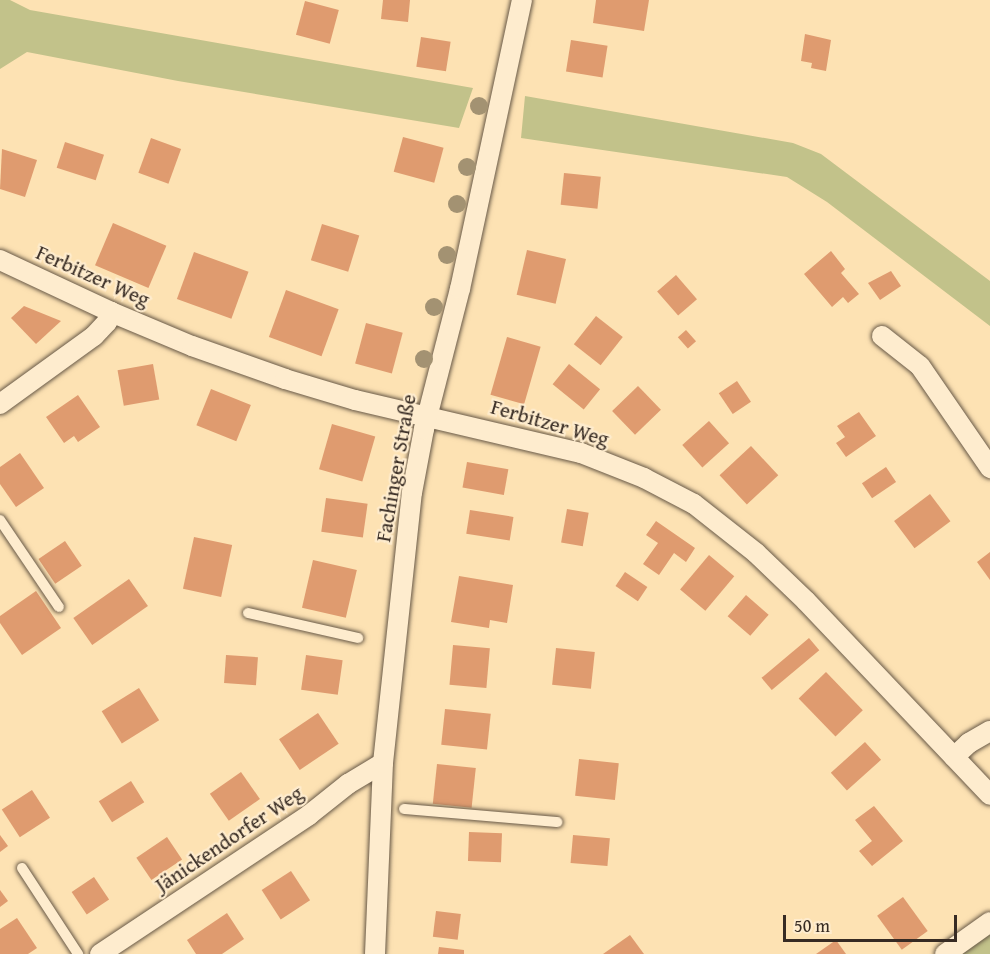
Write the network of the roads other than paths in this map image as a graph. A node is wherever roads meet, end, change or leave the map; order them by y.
1 (522, 0) edge
2 (0, 260) edge
3 (111, 312) junction
4 (882, 336) dead end
5 (0, 404) edge
6 (428, 415) junction
7 (990, 468) edge
8 (0, 520) edge
9 (59, 607) dead end
10 (248, 613) dead end
11 (358, 638) dead end
12 (990, 731) edge
13 (954, 757) junction
14 (383, 763) junction
15 (990, 795) edge
16 (404, 809) dead end
17 (557, 822) dead end
18 (22, 868) dead end
19 (990, 922) edge
20 (78, 954) edge
21 (100, 954) edge
22 (375, 954) edge
23 (945, 954) edge

1 - 6 street, Fachinger Straße
2 - 3 street, Ferbitzer Weg
3 - 5 street
3 - 6 street, Ferbitzer Weg
4 - 7 street
6 - 13 street, Ferbitzer Weg
6 - 14 street, Fachinger Straße
8 - 9 lane
10 - 11 lane
12 - 13 street
13 - 15 street, Ferbitzer Weg
14 - 21 street, Jänickendorfer Weg
14 - 22 street, Fachinger Straße
16 - 17 lane
18 - 20 lane
19 - 23 street

